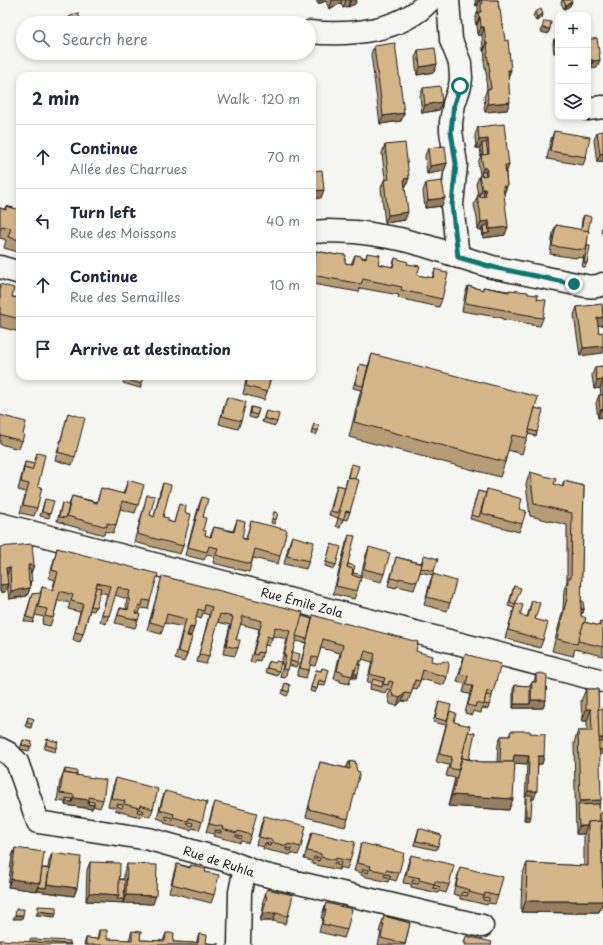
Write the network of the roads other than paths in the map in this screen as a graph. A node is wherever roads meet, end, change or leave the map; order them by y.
1 (430, 0) edge
2 (448, 0) edge
3 (316, 32) edge
4 (603, 107) edge
5 (591, 109) edge
6 (316, 232) edge
7 (458, 257) junction
8 (0, 267) edge
9 (16, 272) edge
10 (603, 284) edge
11 (0, 524) edge
12 (30, 532) junction
13 (0, 545) edge
14 (603, 681) edge
15 (0, 749) edge
16 (245, 868) junction
17 (482, 926) dead end
18 (238, 945) edge

1 - 3 street
2 - 7 street
4 - 5 street
6 - 7 street
7 - 10 street
8 - 9 street
11 - 12 street, Rue Émile Zola
12 - 13 street
12 - 14 street, Rue Émile Zola
15 - 16 street, Rue de Ruhla
16 - 17 street, Rue de Ruhla
16 - 18 street

